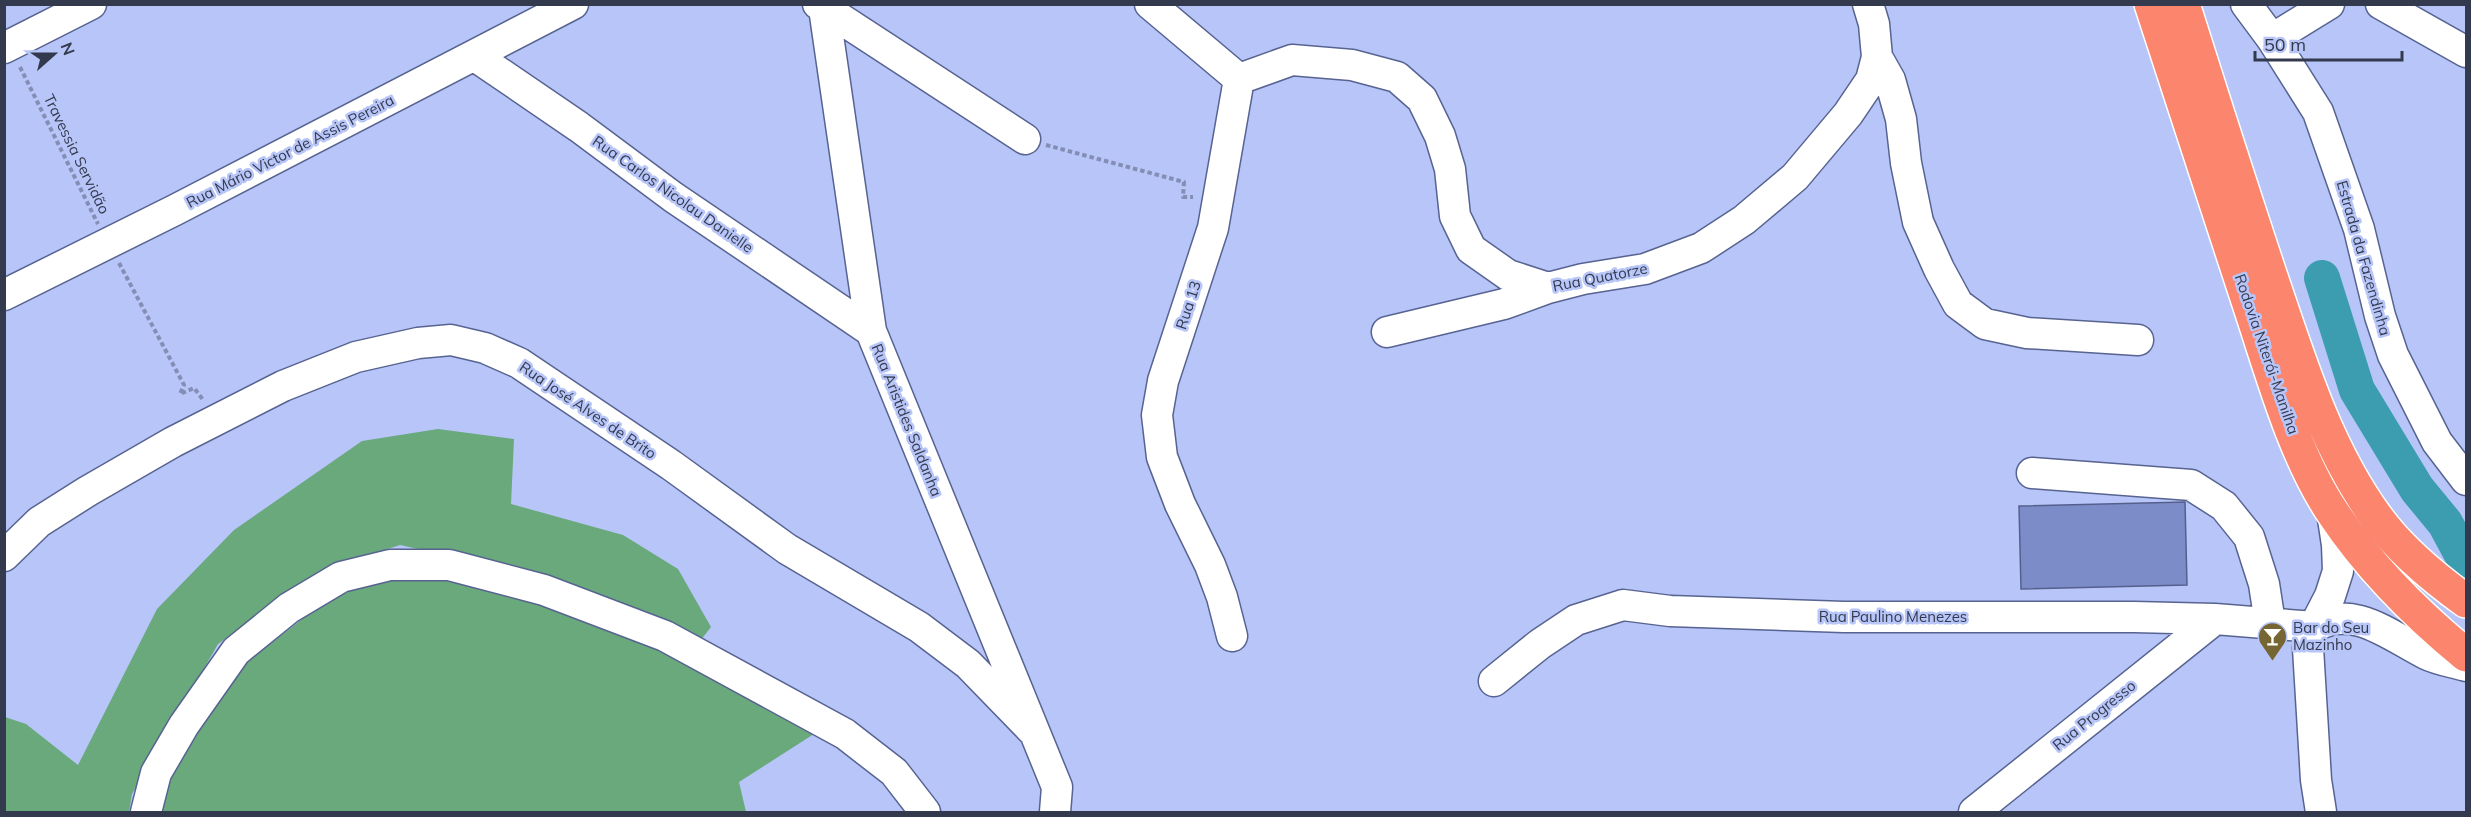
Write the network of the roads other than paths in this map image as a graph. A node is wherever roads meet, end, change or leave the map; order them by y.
1 (91, 4) edge
2 (573, 4) edge
3 (1150, 4) edge
4 (1868, 4) edge
5 (2151, 4) edge
6 (2183, 4) edge
7 (2246, 4) edge
8 (2329, 4) edge
9 (2381, 4) edge
10 (821, 6) edge
11 (2272, 39) junction
12 (7, 46) edge
13 (2466, 52) edge
14 (475, 56) junction
15 (1877, 57) junction
16 (1239, 79) junction
17 (1025, 139) road end
18 (1548, 288) junction
19 (4, 295) edge
20 (871, 331) junction
21 (1387, 332) dead end
22 (2138, 340) dead end
23 (2032, 472) dead end
24 (2466, 480) edge
25 (2332, 512) junction
26 (4, 556) edge
27 (2466, 601) edge
28 (2215, 619) junction
29 (2270, 623) junction
30 (2314, 627) junction
31 (1232, 636) dead end
32 (2466, 655) edge
33 (2466, 666) edge
34 (1494, 681) dead end
35 (1032, 730) junction
36 (146, 813) edge
37 (925, 813) edge
38 (1055, 813) edge
39 (1974, 813) edge
40 (2322, 813) edge

1 - 12 street
2 - 14 street, Rua Mário Victor de Assis Pereira
3 - 16 street
4 - 15 street, Rua Quatorze
5 - 25 highway, Rodovia Niterói-Manilha
6 - 27 highway, Rodovia Niterói-Manilha
7 - 11 street, Estrada da Fazendinha
8 - 11 street
9 - 13 street
10 - 17 street
10 - 20 street, Rua Aristides Saldanha
11 - 24 street, Estrada da Fazendinha
14 - 19 street, Rua Mário Victor de Assis Pereira
14 - 20 street, Rua Carlos Nicolau Danielle
15 - 18 street, Rua Quatorze
15 - 22 street
16 - 18 street, Rua Quatorze
16 - 31 street, Rua 13
18 - 21 street
20 - 35 street, Rua Aristides Saldanha
23 - 29 street
25 - 30 street
25 - 32 highway, Rodovia Niterói-Manilha
26 - 35 street, Rua José Alves de Brito
28 - 29 street, Rua Paulino Menezes
28 - 34 street, Rua Paulino Menezes
28 - 39 street, Rua Progresso
29 - 30 street, Rua Paulino Menezes
30 - 33 street
30 - 40 street
35 - 38 street, Rua Aristides Saldanha
36 - 37 street

